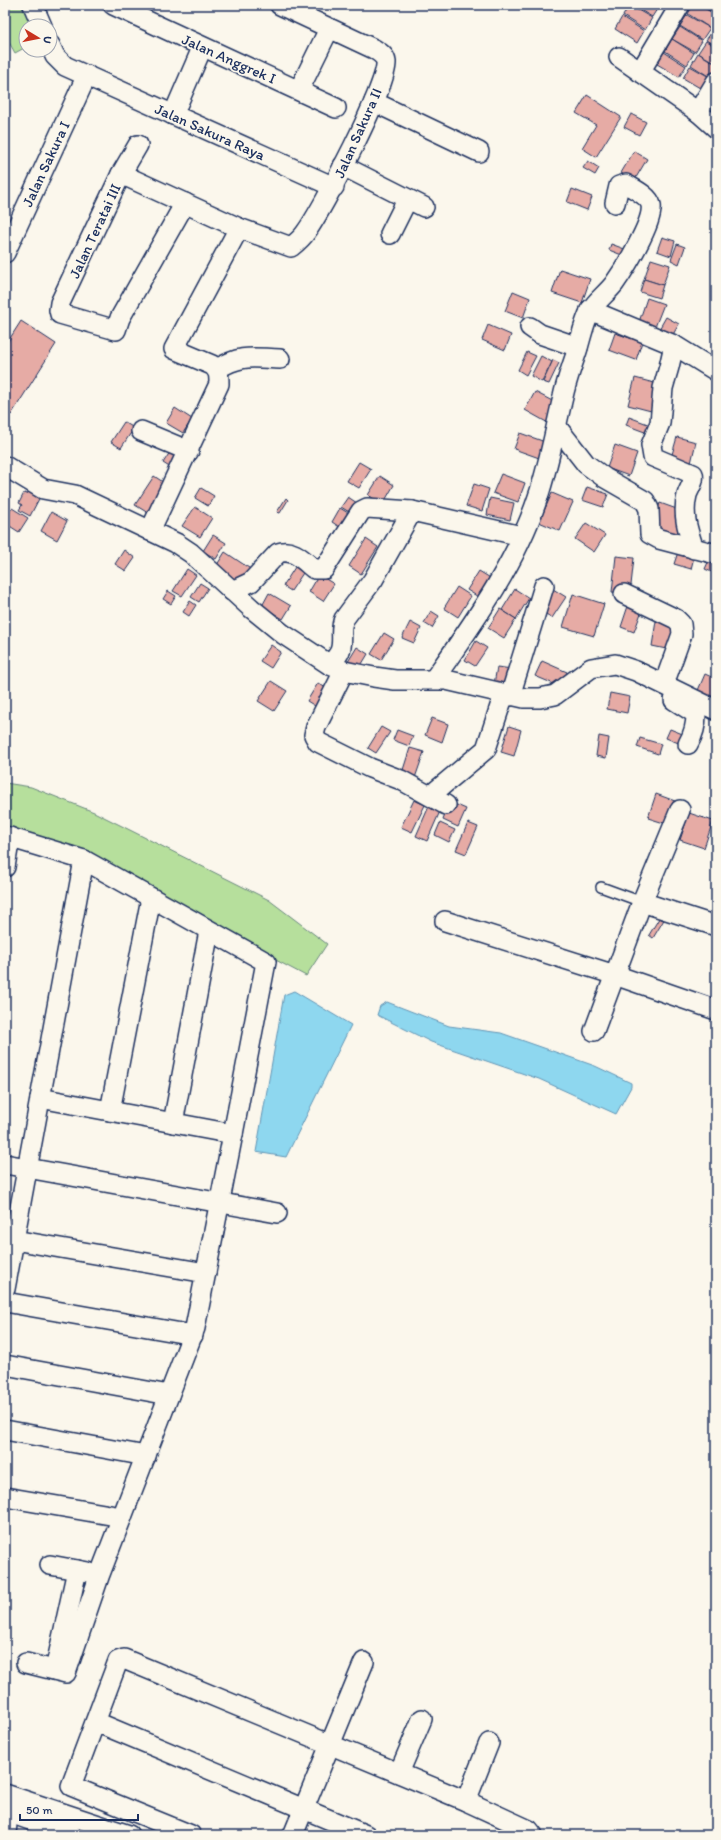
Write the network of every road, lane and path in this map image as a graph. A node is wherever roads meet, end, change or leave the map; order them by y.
1 (33, 5) edge
2 (280, 5) edge
3 (680, 5) edge
4 (117, 7) edge
5 (39, 18) edge
6 (329, 29) junction
7 (202, 48) junction
8 (619, 57) dead end
9 (57, 58) edge
10 (640, 72) junction
11 (87, 75) junction
12 (716, 82) edge
13 (299, 90) junction
14 (374, 102) junction
15 (336, 108) dead end
16 (698, 112) junction
17 (173, 115) junction
18 (716, 128) edge
19 (138, 145) dead end
20 (479, 152) dead end
21 (343, 166) junction
22 (121, 174) junction
23 (334, 187) junction
24 (615, 202) dead end
25 (185, 203) junction
26 (239, 228) junction
27 (390, 234) dead end
28 (5, 253) edge
29 (590, 310) junction
30 (530, 327) dead end
31 (674, 345) junction
32 (578, 347) junction
33 (280, 359) dead end
34 (217, 369) junction
35 (716, 371) edge
36 (557, 428) junction
37 (141, 431) dead end
38 (189, 451) junction
39 (5, 466) edge
40 (412, 511) junction
41 (150, 532) junction
42 (522, 536) junction
43 (694, 549) junction
44 (716, 554) edge
45 (544, 586) dead end
46 (232, 591) junction
47 (624, 594) dead end
48 (337, 668) junction
49 (434, 679) junction
50 (669, 687) junction
51 (507, 695) junction
52 (716, 710) edge
53 (688, 744) dead end
54 (680, 810) dead end
55 (8, 836) edge
56 (84, 860) junction
57 (5, 867) edge
58 (601, 887) dead end
59 (150, 898) junction
60 (642, 902) junction
61 (445, 921) dead end
62 (716, 926) edge
63 (209, 931) junction
64 (615, 975) junction
65 (716, 1010) edge
66 (594, 1031) dead end
67 (40, 1098) junction
68 (110, 1111) junction
69 (173, 1123) junction
70 (233, 1134) junction
71 (5, 1164) edge
72 (27, 1168) junction
73 (219, 1203) junction
74 (276, 1213) dead end
75 (14, 1240) junction
76 (206, 1273) junction
77 (5, 1289) edge
78 (5, 1302) edge
79 (193, 1335) junction
80 (5, 1365) edge
81 (169, 1396) junction
82 (5, 1430) edge
83 (146, 1456) junction
84 (5, 1497) edge
85 (122, 1517) junction
86 (50, 1565) dead end
87 (77, 1570) junction
88 (100, 1574) junction
89 (364, 1662) dead end
90 (26, 1664) dead end
91 (55, 1670) junction
92 (422, 1719) dead end
93 (96, 1722) junction
94 (489, 1743) dead end
95 (331, 1744) junction
96 (399, 1772) junction
97 (466, 1801) junction
98 (7, 1803) edge
99 (304, 1809) junction
100 (6, 1835) edge
101 (71, 1835) edge
102 (129, 1835) edge
103 (191, 1835) edge
104 (293, 1835) edge
105 (366, 1835) edge
106 (533, 1835) edge

1 - 5 street
2 - 6 street, Jalan Sakura II
3 - 10 street
4 - 7 street, Jalan Anggrek I
6 - 13 street
6 - 14 street, Jalan Sakura II
7 - 13 street, Jalan Anggrek I
7 - 17 street
8 - 10 street
9 - 11 street, Jalan Sakura Raya
10 - 16 street
11 - 17 street, Jalan Sakura Raya
11 - 28 street, Jalan Sakura I
12 - 16 street
13 - 15 street, Jalan Anggrek I
14 - 20 street
14 - 21 street, Jalan Sakura II
16 - 18 street
17 - 23 street, Jalan Sakura Raya
19 - 22 street, Jalan Teratai III
21 - 23 street, Jalan Sakura II
21 - 27 street
22 - 25 street
22 - 25 street, Jalan Teratai III
23 - 26 street, Jalan Sakura II
24 - 29 street
25 - 26 street
26 - 34 street
29 - 31 street
29 - 32 street
30 - 32 street
31 - 35 street
31 - 43 street
32 - 36 street
33 - 34 street
34 - 38 street
36 - 42 street
36 - 43 street
37 - 38 street
38 - 41 street
39 - 41 street
40 - 42 street
40 - 46 street
40 - 48 street
41 - 46 street
42 - 49 street
43 - 44 street
45 - 51 street
46 - 48 street
47 - 50 street
48 - 49 street
48 - 51 street
49 - 51 street
50 - 51 street
50 - 52 street
50 - 53 street
54 - 60 street
55 - 56 street
55 - 57 street
56 - 59 street
56 - 67 street
58 - 60 lane
59 - 63 street
59 - 68 street
60 - 62 street
60 - 64 street
61 - 64 street
63 - 69 street
63 - 70 street
64 - 65 street
64 - 66 street
67 - 68 street
67 - 72 street
68 - 69 street
69 - 70 street
70 - 73 street
71 - 72 street
72 - 73 street
72 - 75 street
73 - 74 street
73 - 76 street
75 - 76 street
75 - 77 street
76 - 79 street
78 - 79 street
79 - 81 street
80 - 81 street
81 - 83 street
82 - 83 street
83 - 85 street
84 - 85 street
85 - 88 street
86 - 87 street
87 - 88 street
87 - 91 street
88 - 91 street
89 - 95 street
90 - 91 street
92 - 96 street
93 - 95 street
93 - 99 street
93 - 103 street
94 - 97 street
95 - 96 street
95 - 99 street
96 - 97 street
97 - 106 street
98 - 100 street
98 - 101 street
98 - 102 street
99 - 104 street
99 - 105 street

